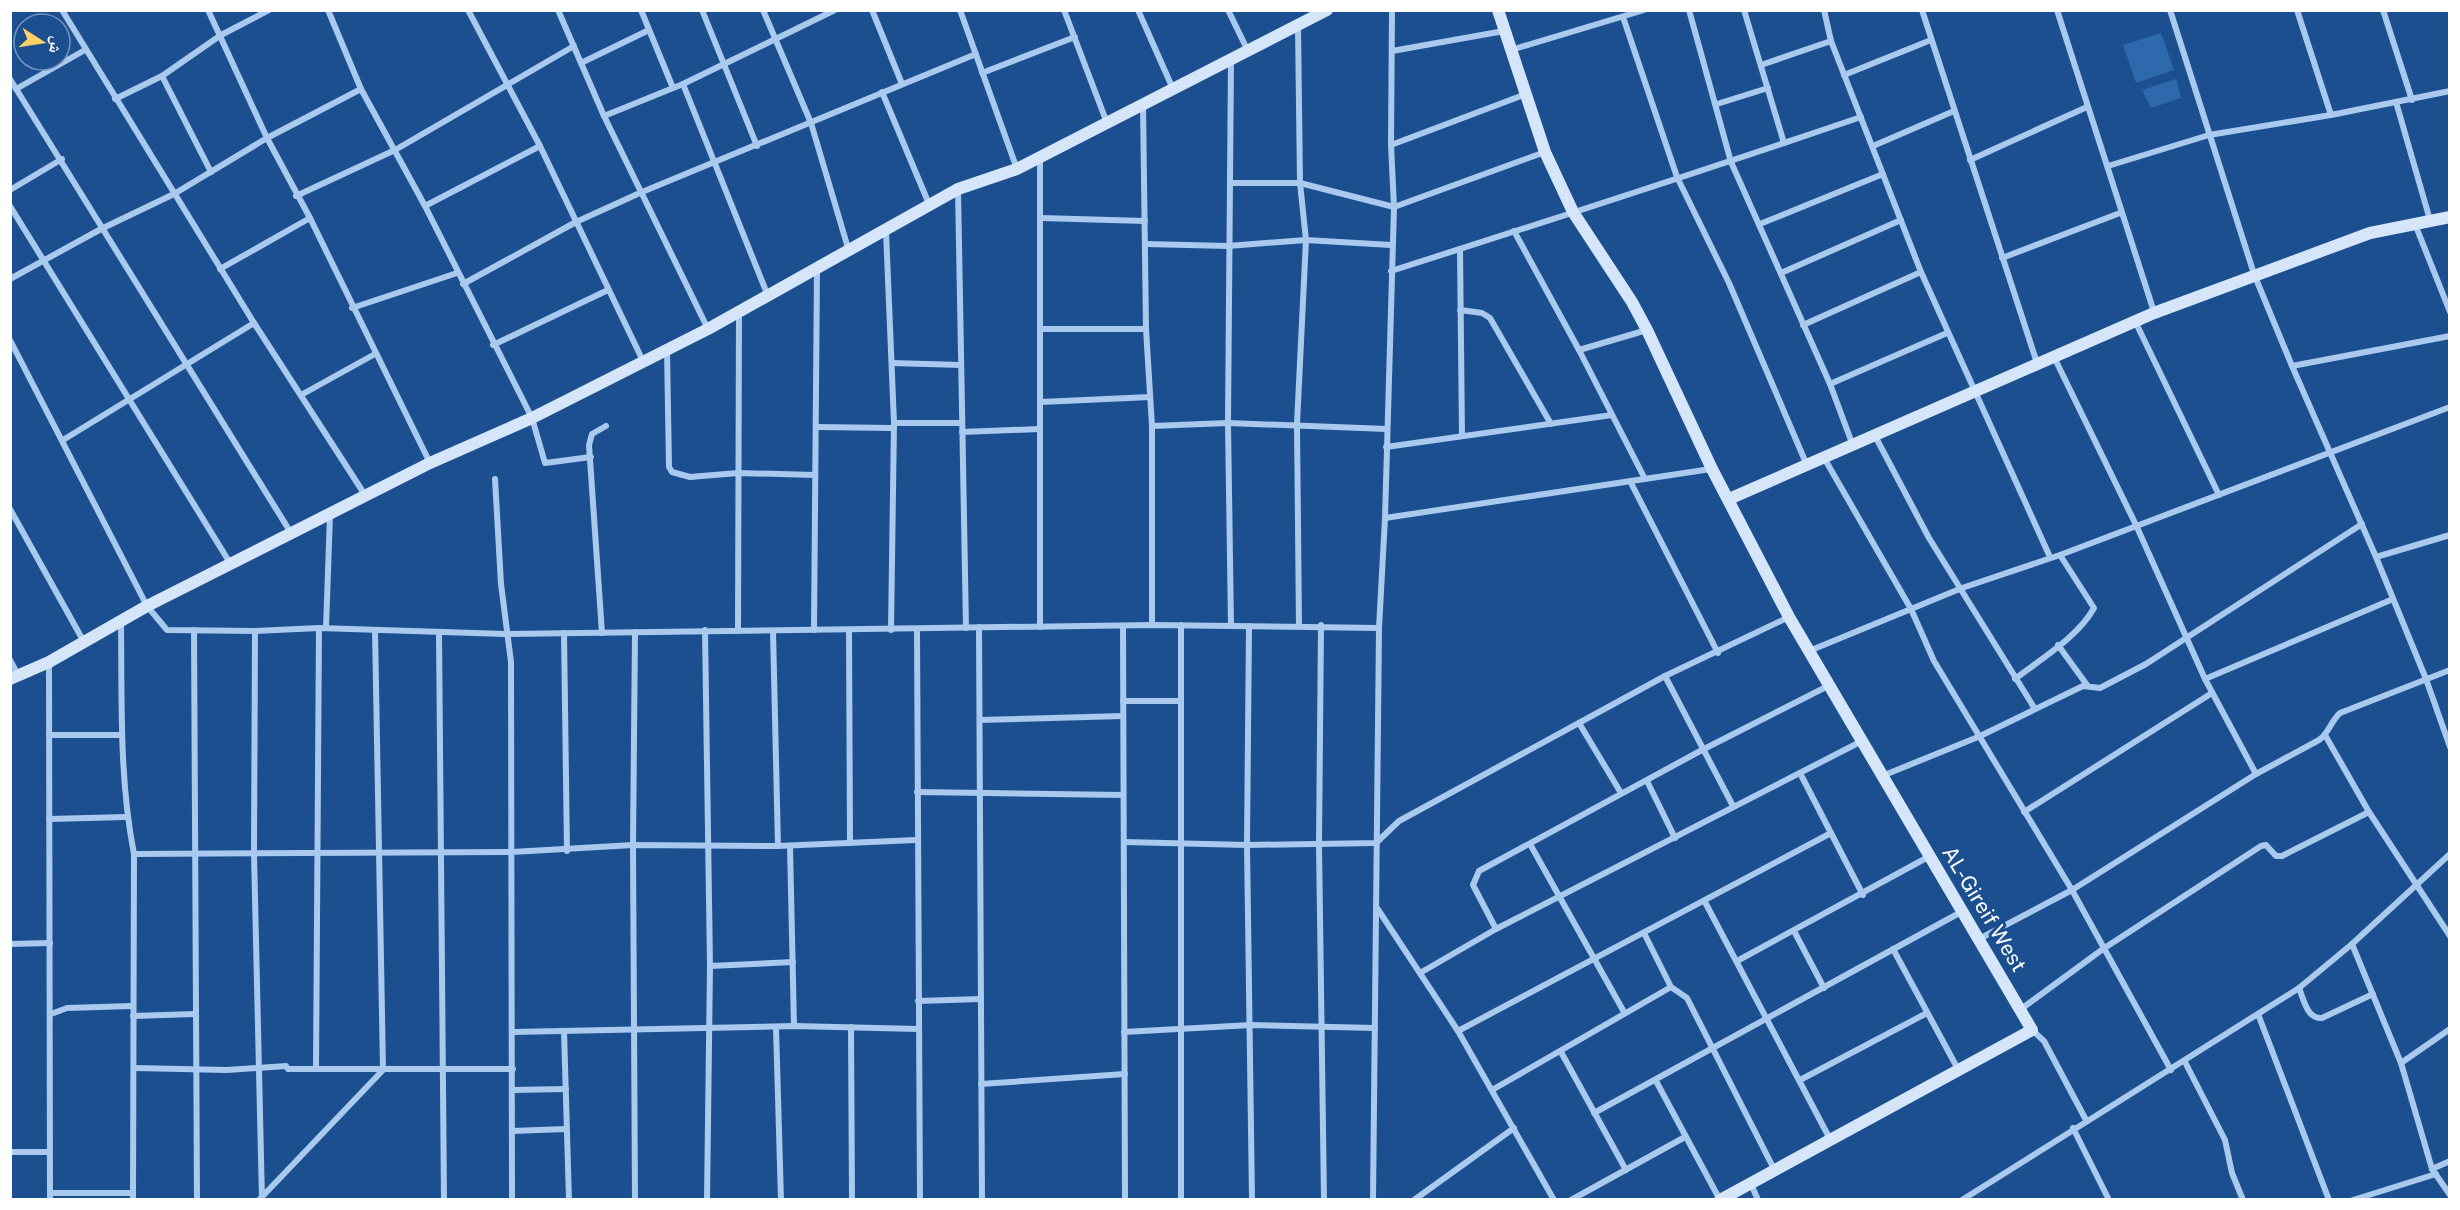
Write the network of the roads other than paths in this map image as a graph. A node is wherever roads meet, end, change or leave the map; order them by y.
1 (62, 10) edge
2 (208, 10) edge
3 (269, 10) edge
4 (328, 10) edge
5 (468, 10) edge
6 (558, 10) edge
7 (641, 10) edge
8 (702, 10) edge
9 (763, 10) edge
10 (835, 10) edge
11 (872, 10) edge
12 (960, 10) edge
13 (1064, 10) edge
14 (1138, 10) edge
15 (1228, 10) edge
16 (1392, 10) edge
17 (1498, 10) edge
18 (1644, 10) edge
19 (1689, 10) edge
20 (1744, 10) edge
21 (1824, 10) edge
22 (1923, 10) edge
23 (2057, 10) edge
24 (2170, 10) edge
25 (2297, 10) edge
26 (2383, 10) edge
27 (1326, 11) edge
28 (1623, 17) junction
29 (1298, 25) junction
30 (649, 30) junction
31 (1505, 31) junction
32 (221, 35) junction
33 (1075, 37) junction
34 (775, 40) junction
35 (1931, 40) junction
36 (1831, 41) junction
37 (574, 46) junction
38 (85, 50) junction
39 (1247, 50) junction
40 (1511, 50) junction
41 (1392, 51) junction
42 (976, 54) junction
43 (1231, 59) junction
44 (581, 63) junction
45 (724, 63) junction
46 (1761, 65) junction
47 (982, 73) junction
48 (1845, 75) junction
49 (162, 76) junction
50 (10, 79) edge
51 (508, 84) junction
52 (683, 84) junction
53 (902, 84) junction
54 (673, 88) junction
55 (1768, 88) junction
56 (16, 89) junction
57 (361, 89) junction
58 (1173, 89) junction
59 (2450, 91) edge
60 (882, 92) junction
61 (1526, 94) junction
62 (116, 99) junction
63 (2412, 100) junction
64 (2396, 102) junction
65 (1143, 104) junction
66 (1717, 104) junction
67 (2086, 107) junction
68 (1954, 111) junction
69 (2331, 115) junction
70 (604, 116) junction
71 (1862, 117) junction
72 (811, 123) junction
73 (1108, 123) junction
74 (2209, 135) junction
75 (267, 138) junction
76 (1784, 143) junction
77 (1391, 144) junction
78 (757, 146) junction
79 (1873, 146) junction
80 (540, 147) junction
81 (395, 150) junction
82 (1545, 152) junction
83 (1040, 157) junction
84 (62, 159) junction
85 (1970, 160) junction
86 (1731, 162) junction
87 (716, 163) junction
88 (2108, 166) junction
89 (1017, 169) junction
90 (211, 172) junction
91 (1883, 174) junction
92 (1677, 177) junction
93 (1230, 183) junction
94 (1300, 183) junction
95 (958, 189) junction
96 (10, 190) edge
97 (642, 192) junction
98 (174, 194) junction
99 (296, 195) junction
100 (929, 204) junction
101 (10, 206) edge
102 (425, 206) junction
103 (1394, 207) junction
104 (1573, 212) junction
105 (2120, 213) junction
106 (2450, 217) edge
107 (310, 218) junction
108 (1041, 218) junction
109 (1901, 220) junction
110 (2430, 220) junction
111 (1145, 221) junction
112 (576, 222) junction
113 (1760, 224) junction
114 (2415, 224) junction
115 (101, 229) junction
116 (886, 231) junction
117 (1514, 231) junction
118 (1306, 240) junction
119 (1145, 244) junction
120 (1391, 245) junction
121 (1228, 246) junction
122 (848, 248) junction
123 (1460, 249) junction
124 (2002, 258) junction
125 (44, 259) junction
126 (220, 269) junction
127 (817, 269) junction
128 (1391, 271) junction
129 (1921, 272) junction
130 (457, 273) junction
131 (1781, 273) junction
132 (2254, 274) junction
133 (10, 279) edge
134 (463, 284) junction
135 (608, 290) junction
136 (768, 296) junction
137 (352, 309) junction
138 (1460, 310) junction
139 (739, 312) junction
140 (2450, 312) edge
141 (2154, 313) junction
142 (2135, 321) junction
143 (254, 323) junction
144 (1803, 325) junction
145 (708, 328) junction
146 (1040, 329) junction
147 (1146, 329) junction
148 (1647, 330) junction
149 (1947, 333) junction
150 (2450, 336) edge
151 (10, 340) edge
152 (494, 345) junction
153 (667, 350) junction
154 (1579, 350) junction
155 (375, 354) junction
156 (2053, 356) junction
157 (643, 362) junction
158 (892, 363) junction
159 (2037, 363) junction
160 (187, 365) junction
161 (961, 365) junction
162 (2292, 366) junction
163 (1830, 384) junction
164 (1973, 391) junction
165 (301, 395) junction
166 (1150, 397) junction
167 (129, 399) junction
168 (1041, 402) junction
169 (2450, 407) edge
170 (1612, 415) junction
171 (532, 418) junction
172 (962, 423) junction
173 (1228, 423) junction
174 (1297, 424) junction
175 (1551, 424) junction
176 (893, 425) junction
177 (606, 426) dead end
178 (1152, 426) junction
179 (817, 427) junction
180 (1039, 429) junction
181 (1387, 429) junction
182 (962, 432) junction
183 (1874, 434) junction
184 (1462, 436) junction
185 (63, 440) junction
186 (1852, 443) junction
187 (1386, 447) junction
188 (2330, 452) junction
189 (1822, 456) junction
190 (591, 457) junction
191 (1806, 463) junction
192 (430, 464) junction
193 (1712, 469) junction
194 (738, 473) junction
195 (815, 475) junction
196 (495, 479) dead end
197 (1645, 479) junction
198 (1630, 481) junction
199 (2219, 495) junction
200 (366, 496) junction
201 (1729, 499) junction
202 (10, 508) edge
203 (330, 514) junction
204 (1386, 518) junction
205 (2362, 524) junction
206 (2136, 525) junction
207 (292, 534) junction
208 (2450, 535) edge
209 (2060, 555) junction
210 (2050, 557) junction
211 (2376, 557) junction
212 (231, 564) junction
213 (1962, 588) junction
214 (2393, 599) junction
215 (147, 606) junction
216 (1911, 609) junction
217 (1789, 617) junction
218 (121, 621) junction
219 (1152, 625) junction
220 (1181, 625) junction
221 (1299, 625) junction
222 (1321, 625) junction
223 (1123, 626) junction
224 (1231, 626) junction
225 (1250, 626) junction
226 (979, 627) junction
227 (1040, 627) junction
228 (1379, 627) junction
229 (323, 628) junction
230 (966, 628) junction
231 (194, 630) junction
232 (375, 630) junction
233 (705, 630) junction
234 (814, 630) junction
235 (849, 630) junction
236 (891, 630) junction
237 (917, 630) junction
238 (255, 631) junction
239 (738, 631) junction
240 (773, 631) junction
241 (439, 632) junction
242 (635, 632) junction
243 (564, 633) junction
244 (602, 633) junction
245 (505, 634) junction
246 (2186, 639) junction
247 (84, 642) junction
248 (2058, 645) junction
249 (1809, 651) junction
250 (1718, 653) junction
251 (10, 660) edge
252 (49, 662) junction
253 (2450, 670) edge
254 (1665, 676) junction
255 (14, 677) edge
256 (2015, 679) junction
257 (2426, 679) junction
258 (2205, 680) junction
259 (1830, 685) junction
260 (2087, 685) junction
261 (2212, 693) junction
262 (1123, 701) junction
263 (1180, 701) junction
264 (2035, 709) junction
265 (1123, 716) junction
266 (980, 720) junction
267 (1580, 723) junction
268 (49, 735) junction
269 (122, 735) junction
270 (2325, 735) junction
271 (1978, 737) junction
272 (1862, 740) junction
273 (2450, 747) edge
274 (1702, 750) junction
275 (1800, 773) junction
276 (2256, 774) junction
277 (1882, 776) junction
278 (1647, 781) junction
279 (980, 791) junction
280 (916, 792) junction
281 (1622, 793) junction
282 (1123, 795) junction
283 (1732, 806) junction
284 (2024, 812) junction
285 (2369, 812) junction
286 (126, 817) junction
287 (49, 819) junction
288 (1832, 833) junction
289 (1675, 838) junction
290 (916, 840) junction
291 (1124, 842) junction
292 (1180, 842) junction
293 (850, 843) junction
294 (1376, 843) junction
295 (1530, 844) junction
296 (633, 845) junction
297 (1246, 845) junction
298 (1319, 845) junction
299 (707, 846) junction
300 (778, 846) junction
301 (790, 846) junction
302 (567, 850) junction
303 (512, 852) junction
304 (319, 853) junction
305 (379, 853) junction
306 (442, 853) junction
307 (134, 854) junction
308 (254, 854) junction
309 (2450, 854) edge
310 (195, 855) junction
311 (1931, 856) junction
312 (2415, 884) junction
313 (2072, 890) junction
314 (1863, 894) junction
315 (1559, 897) junction
316 (1705, 902) junction
317 (1377, 908) junction
318 (1963, 911) junction
319 (1496, 929) junction
320 (1794, 931) junction
321 (1644, 933) junction
322 (2450, 936) edge
323 (1979, 939) junction
324 (50, 943) junction
325 (10, 944) edge
326 (2352, 944) junction
327 (1893, 949) junction
328 (2103, 949) junction
329 (1594, 958) junction
330 (1737, 961) junction
331 (793, 962) junction
332 (710, 966) junction
333 (1420, 973) junction
334 (1671, 987) junction
335 (1824, 988) junction
336 (2299, 988) junction
337 (2373, 994) junction
338 (981, 999) junction
339 (918, 1001) junction
340 (132, 1006) junction
341 (2021, 1009) junction
342 (1624, 1012) junction
343 (1928, 1013) junction
344 (51, 1014) junction
345 (195, 1014) junction
346 (2258, 1014) junction
347 (133, 1016) junction
348 (1767, 1018) junction
349 (1251, 1025) junction
350 (1323, 1025) junction
351 (794, 1026) junction
352 (851, 1027) junction
353 (710, 1028) junction
354 (776, 1028) junction
355 (1375, 1028) junction
356 (918, 1029) junction
357 (1179, 1029) junction
358 (2450, 1029) edge
359 (2032, 1030) junction
360 (564, 1031) junction
361 (635, 1031) junction
362 (1458, 1031) junction
363 (513, 1032) junction
364 (1124, 1032) junction
365 (1711, 1048) junction
366 (1562, 1052) junction
367 (2185, 1062) junction
368 (2401, 1063) junction
369 (134, 1068) junction
370 (261, 1068) junction
371 (195, 1069) junction
372 (316, 1069) junction
373 (513, 1069) junction
374 (383, 1070) junction
375 (445, 1070) junction
376 (2171, 1070) junction
377 (1959, 1071) junction
378 (1125, 1074) junction
379 (1800, 1080) junction
380 (1656, 1081) junction
381 (981, 1084) junction
382 (566, 1089) junction
383 (513, 1090) junction
384 (1492, 1090) junction
385 (1594, 1113) junction
386 (2086, 1120) junction
387 (1514, 1128) junction
388 (2073, 1128) junction
389 (566, 1129) junction
390 (512, 1131) junction
391 (1685, 1137) junction
392 (1832, 1141) junction
393 (10, 1152) edge
394 (49, 1152) junction
395 (2450, 1161) edge
396 (1626, 1170) junction
397 (1775, 1171) junction
398 (2434, 1171) junction
399 (1751, 1184) junction
400 (2450, 1195) edge
401 (50, 1196) edge
402 (133, 1196) edge
403 (1970, 1197) edge
404 (261, 1199) edge
405 (2106, 1199) edge
406 (2116, 1199) edge
407 (197, 1200) edge
408 (444, 1200) edge
409 (512, 1200) edge
410 (569, 1200) edge
411 (635, 1200) edge
412 (707, 1200) edge
413 (781, 1200) edge
414 (852, 1200) edge
415 (920, 1200) edge
416 (982, 1200) edge
417 (1125, 1200) edge
418 (1181, 1200) edge
419 (1252, 1200) edge
420 (1324, 1200) edge
421 (1374, 1200) edge
422 (1414, 1200) edge
423 (1554, 1200) edge
424 (1571, 1200) edge
425 (1720, 1200) edge
426 (1758, 1200) edge
427 (1962, 1200) edge
428 (2243, 1200) edge
429 (2329, 1200) edge
430 (2353, 1200) edge

1 - 38 street
2 - 32 street
3 - 32 street
4 - 57 street
5 - 51 street
6 - 37 street
7 - 30 street
8 - 45 street
9 - 34 street
10 - 34 street
11 - 53 street
12 - 42 street
13 - 33 street
14 - 58 street
15 - 39 street
16 - 41 street
17 - 31 street, AL-Gireif West
18 - 28 street
19 - 66 street
20 - 46 street
21 - 36 street
22 - 35 street
23 - 67 street
24 - 74 street
25 - 69 street
26 - 63 street
27 - 29 street
28 - 40 street
28 - 92 street
29 - 39 street
29 - 94 street
30 - 44 street
30 - 54 street
31 - 40 street, AL-Gireif West
31 - 41 street
32 - 49 street
32 - 75 street
33 - 47 street
33 - 73 street
34 - 45 street
34 - 72 street
35 - 48 street
35 - 68 street
36 - 46 street
36 - 48 street
37 - 44 street
37 - 51 street
38 - 56 street
38 - 62 street
39 - 43 street
40 - 61 street, AL-Gireif West
41 - 77 street
42 - 47 street
42 - 53 street
43 - 58 street
43 - 93 street
44 - 70 street
45 - 52 street
45 - 78 street
46 - 55 street
47 - 89 street
48 - 71 street
49 - 62 street
49 - 90 street
50 - 56 street
51 - 80 street
51 - 81 street
52 - 54 street
52 - 87 street
53 - 60 street
54 - 70 street
55 - 66 street
55 - 76 street
56 - 84 street
57 - 75 street
57 - 81 street
58 - 65 street
59 - 63 street
60 - 72 street
60 - 100 street
61 - 77 street
61 - 82 street, AL-Gireif West
62 - 98 street
63 - 64 street
64 - 69 street
64 - 110 street
65 - 73 street
65 - 111 street
66 - 86 street
67 - 85 street
67 - 88 street
68 - 79 street
68 - 85 street
69 - 74 street
70 - 97 street
71 - 76 street
71 - 79 street
72 - 78 street
72 - 122 street
73 - 83 street
74 - 88 street
74 - 132 street
75 - 90 street
75 - 99 street
76 - 86 street
77 - 103 street
78 - 87 street
79 - 91 street
80 - 102 street
80 - 112 street
81 - 99 street
81 - 102 street
82 - 103 street
82 - 104 street, AL-Gireif West
83 - 89 street
83 - 108 street
84 - 96 street
84 - 115 street
85 - 124 street
86 - 92 street
86 - 113 street
87 - 97 street
87 - 136 street
88 - 105 street
89 - 95 street
90 - 98 street
91 - 109 street
91 - 113 street
92 - 104 street
92 - 191 street
93 - 94 street
93 - 121 street
94 - 103 street
94 - 118 street
95 - 100 street
95 - 161 street
97 - 112 street
97 - 145 street
98 - 115 street
98 - 126 street
99 - 107 street
100 - 116 street
101 - 125 street
102 - 130 street
103 - 120 street
104 - 117 street
104 - 148 street, AL-Gireif West
105 - 124 street
105 - 141 street
106 - 110 street
107 - 126 street
107 - 137 street
108 - 111 street
108 - 146 street
109 - 129 street
109 - 131 street
110 - 114 street
111 - 119 street
112 - 134 street
112 - 135 street
113 - 131 street
114 - 132 street
114 - 140 street
115 - 125 street
115 - 160 street
116 - 122 street
116 - 158 street
117 - 123 street
117 - 154 street
118 - 120 street
118 - 121 street
118 - 174 street
119 - 121 street
119 - 147 street
120 - 128 street
121 - 173 street
122 - 127 street
123 - 128 street
123 - 138 street
124 - 159 street
125 - 133 street
125 - 167 street
126 - 143 street
127 - 136 street
127 - 179 street
128 - 181 street
129 - 144 street
129 - 149 street
130 - 134 street
130 - 137 street
131 - 144 street
132 - 141 street
132 - 162 street
134 - 152 street
135 - 152 street
135 - 157 street
136 - 139 street
137 - 155 street
138 - 175 street
138 - 184 street
139 - 145 street
139 - 194 street
141 - 142 street
142 - 156 street
142 - 199 street
143 - 160 street
143 - 165 street
144 - 163 street
145 - 153 street
146 - 147 street
146 - 168 street
147 - 166 street
148 - 154 street
148 - 193 street, AL-Gireif West
149 - 163 street
149 - 164 street
150 - 162 street
151 - 185 street
152 - 171 street
153 - 157 street
153 - 194 street
154 - 170 street
155 - 165 street
155 - 192 street
156 - 159 street
156 - 206 street
157 - 171 street
158 - 161 street
158 - 176 street
159 - 164 street
160 - 167 street
160 - 207 street
161 - 172 street
162 - 188 street
163 - 186 street
164 - 183 street
164 - 210 street
165 - 200 street
166 - 168 street
166 - 178 street
167 - 185 street
167 - 212 street
168 - 180 street
169 - 188 street
170 - 175 street
170 - 197 street
171 - 190 street
171 - 192 street
172 - 176 street
172 - 182 street
173 - 174 street
173 - 178 street
173 - 224 street
174 - 181 street
174 - 221 street
175 - 184 street
176 - 179 street
176 - 236 street
177 - 190 street
178 - 219 street
179 - 195 street
180 - 182 street
180 - 227 street
181 - 187 street
182 - 230 street
183 - 186 street
183 - 213 street
184 - 187 street
185 - 215 street
186 - 189 street
187 - 204 street
188 - 199 street
188 - 205 street
189 - 191 street
189 - 216 street
190 - 244 street
191 - 201 street
192 - 200 street
193 - 197 street
193 - 201 street, AL-Gireif West
194 - 195 street
194 - 239 street
195 - 234 street
196 - 245 street
197 - 198 street
198 - 204 street
198 - 250 street
199 - 206 street
200 - 203 street
201 - 217 street, AL-Gireif West
202 - 247 street
203 - 207 street
203 - 229 street
204 - 228 street
205 - 211 street
205 - 246 street
206 - 209 street
206 - 246 street
207 - 212 street
208 - 211 street
209 - 210 street
209 - 248 street
210 - 213 street
211 - 214 street
212 - 215 street
213 - 216 street
213 - 256 street
214 - 257 street
214 - 258 street
215 - 218 street
215 - 231 street
216 - 249 street
216 - 271 street
217 - 249 street, AL-Gireif West
217 - 250 street
218 - 247 street
218 - 269 street
219 - 220 street
219 - 223 street
220 - 224 street
220 - 263 street
221 - 222 street
221 - 225 street
222 - 228 street
222 - 298 street
223 - 227 street
223 - 262 street
224 - 225 street
225 - 297 street
226 - 227 street
226 - 230 street
226 - 266 street
228 - 294 street
229 - 232 street
229 - 238 street
229 - 304 street
230 - 237 street
231 - 238 street
231 - 310 street
232 - 241 street
232 - 305 street
233 - 239 street
233 - 242 street
233 - 299 street
234 - 235 street
234 - 240 street
235 - 236 street
235 - 293 street
236 - 237 street
237 - 280 street
238 - 308 street
239 - 240 street
240 - 300 street
241 - 245 street
241 - 306 street
242 - 244 street
242 - 296 street
243 - 244 street
243 - 245 street
243 - 302 street
245 - 303 street
246 - 258 street
246 - 260 street
247 - 252 street
248 - 256 street
248 - 260 street
249 - 259 street, AL-Gireif West
250 - 254 street
251 - 255 street
252 - 255 street
252 - 268 street
253 - 257 street
254 - 267 street
254 - 274 street
256 - 264 street
257 - 270 street
257 - 273 street
258 - 261 street
259 - 272 street, AL-Gireif West
259 - 274 street
260 - 264 street
261 - 276 street
261 - 284 street
262 - 263 street
262 - 265 street
263 - 292 street
264 - 271 street
265 - 266 street
265 - 282 street
266 - 279 street
267 - 281 street
267 - 294 street
268 - 269 street
268 - 287 street
269 - 286 street
270 - 276 street
270 - 285 street
271 - 277 street
271 - 284 street
272 - 275 street
272 - 277 street, AL-Gireif West
274 - 278 street
274 - 283 street
275 - 283 street
275 - 288 street
276 - 313 street
277 - 311 street, AL-Gireif West
278 - 281 street
278 - 289 street
279 - 280 street
279 - 282 street
279 - 338 street
280 - 290 street
281 - 295 street
282 - 291 street
283 - 289 street
284 - 313 street
285 - 312 street
285 - 328 street
286 - 287 street
286 - 307 street
287 - 324 street
288 - 314 street
288 - 316 street
289 - 315 street
290 - 293 street
290 - 339 street
291 - 292 street
291 - 364 street
292 - 297 street
292 - 357 street
293 - 301 street
294 - 298 street
294 - 317 street
295 - 315 street
295 - 319 street
296 - 299 street
296 - 302 street
296 - 361 street
297 - 298 street
297 - 349 street
298 - 350 street
299 - 300 street
299 - 332 street
300 - 301 street
301 - 331 street
302 - 303 street
303 - 306 street
303 - 363 street
304 - 305 street
304 - 308 street
304 - 372 street
305 - 306 street
305 - 374 street
306 - 375 street
307 - 310 street
307 - 340 street
308 - 310 street
308 - 370 street
309 - 312 street
310 - 345 street
311 - 314 street
311 - 318 street, AL-Gireif West
312 - 322 street
312 - 326 street
313 - 323 street
313 - 328 street
314 - 320 street
315 - 319 street
315 - 329 street
316 - 321 street
316 - 330 street
317 - 333 street
317 - 355 street
318 - 323 street, AL-Gireif West
318 - 327 street
319 - 333 street
320 - 330 street
320 - 335 street
321 - 329 street
321 - 334 street
323 - 341 street, AL-Gireif West
324 - 325 street
324 - 344 street
326 - 336 street
326 - 337 street
327 - 335 street
327 - 343 street
328 - 341 street
328 - 376 street
329 - 342 street
329 - 362 street
330 - 348 street
331 - 332 street
331 - 351 street
332 - 353 street
333 - 362 street
334 - 342 street
334 - 365 street
335 - 348 street
336 - 337 street
336 - 346 street
337 - 368 street
338 - 339 street
338 - 381 street
339 - 356 street
340 - 344 street
340 - 347 street
341 - 359 street, AL-Gireif West
342 - 366 street
343 - 377 street
343 - 379 street
344 - 394 street
345 - 347 street
345 - 371 street
346 - 367 street
346 - 429 street
347 - 369 street
348 - 365 street
348 - 379 street
349 - 350 street
349 - 357 street
349 - 419 street
350 - 355 street
350 - 420 street
351 - 352 street
351 - 354 street
352 - 356 street
352 - 414 street
353 - 354 street
353 - 361 street
353 - 412 street
354 - 413 street
355 - 421 street
356 - 415 street
357 - 364 street
357 - 418 street
358 - 368 street
359 - 377 street
359 - 386 street
360 - 361 street
360 - 363 street
360 - 382 street
361 - 411 street
362 - 384 street
363 - 373 street
364 - 378 street
365 - 380 street
365 - 397 street
366 - 384 street
366 - 385 street
367 - 376 street
367 - 428 street
368 - 398 street
369 - 371 street
369 - 402 street
370 - 371 street
370 - 372 street
370 - 404 street
371 - 407 street
372 - 374 street
373 - 375 street
373 - 383 street
374 - 375 street
374 - 404 street
375 - 408 street
376 - 386 street
377 - 392 street
378 - 381 street
378 - 417 street
379 - 392 street
380 - 385 street
380 - 391 street
381 - 416 street
382 - 383 street
382 - 389 street
383 - 390 street
384 - 387 street
385 - 396 street
386 - 388 street
387 - 422 street
387 - 423 street
388 - 403 street
388 - 405 street
389 - 390 street
389 - 410 street
390 - 409 street
391 - 396 street
391 - 425 street
392 - 397 street
393 - 394 street
394 - 401 street
395 - 398 street
396 - 424 street
397 - 399 street
398 - 400 street
398 - 430 street
399 - 425 street
399 - 426 street
401 - 402 street
403 - 427 street
405 - 406 street

